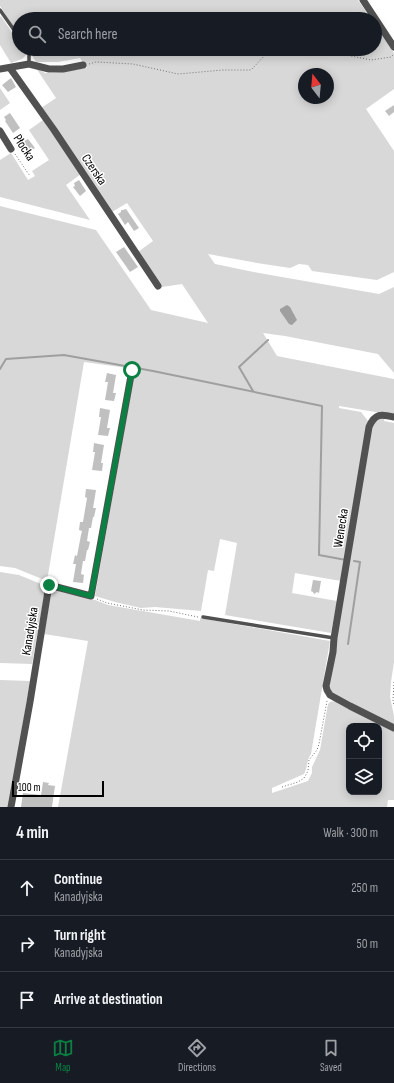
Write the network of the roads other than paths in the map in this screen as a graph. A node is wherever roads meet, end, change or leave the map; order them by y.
1 (363, 0) edge
2 (0, 10) edge
3 (371, 12) edge
4 (12, 27) edge
5 (382, 29) edge
6 (394, 47) edge
7 (29, 56) edge
8 (29, 64) junction
9 (83, 65) road end
10 (10, 68) junction
11 (0, 69) edge
12 (0, 131) edge
13 (11, 149) road end
14 (158, 286) dead end
15 (132, 370) dead end
16 (394, 417) edge
17 (203, 618) road end
18 (334, 638) junction
19 (394, 728) edge
20 (11, 807) edge

1 - 3 street
2 - 4 lane
5 - 6 street
7 - 8 lane
8 - 9 street
8 - 10 street
10 - 11 street
10 - 14 street, Czerska
12 - 13 street, Płocka
15 - 20 street, Kanadyjska
16 - 18 street, Wenecka
17 - 18 lane
18 - 19 street, Wenecka

